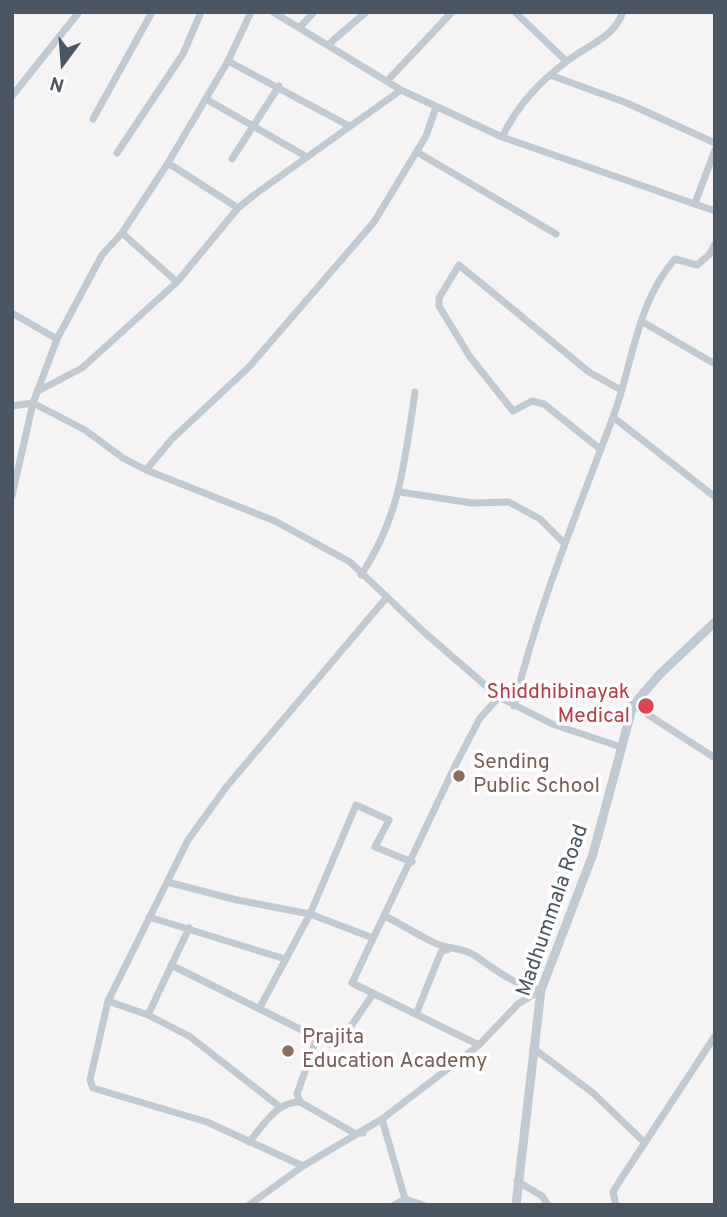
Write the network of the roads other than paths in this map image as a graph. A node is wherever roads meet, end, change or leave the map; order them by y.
1 (79, 12) edge
2 (152, 12) edge
3 (201, 12) edge
4 (251, 12) edge
5 (273, 12) edge
6 (314, 12) edge
7 (366, 12) edge
8 (452, 12) edge
9 (515, 12) edge
10 (623, 12) edge
11 (300, 27) junction
12 (329, 44) junction
13 (228, 61) junction
14 (566, 61) junction
15 (550, 75) junction
16 (388, 80) junction
17 (279, 86) junction
18 (401, 89) junction
19 (12, 96) edge
20 (206, 99) junction
21 (436, 107) junction
22 (93, 119) dead end
23 (254, 125) junction
24 (349, 126) junction
25 (502, 137) junction
26 (715, 143) edge
27 (715, 150) edge
28 (417, 152) junction
29 (117, 153) dead end
30 (307, 157) junction
31 (232, 159) dead end
32 (168, 163) junction
33 (695, 203) junction
34 (238, 208) junction
35 (715, 211) edge
36 (121, 233) junction
37 (556, 234) dead end
38 (715, 244) edge
39 (177, 282) junction
40 (12, 313) edge
41 (641, 321) junction
42 (57, 339) junction
43 (715, 364) edge
44 (621, 390) junction
45 (37, 391) junction
46 (415, 392) dead end
47 (33, 403) junction
48 (12, 406) edge
49 (613, 417) junction
50 (600, 449) junction
51 (146, 470) junction
52 (400, 492) junction
53 (12, 496) edge
54 (715, 497) edge
55 (564, 542) junction
56 (360, 575) junction
57 (387, 597) junction
58 (715, 622) edge
59 (499, 697) junction
60 (633, 705) junction
61 (514, 706) junction
62 (621, 747) junction
63 (715, 758) edge
64 (412, 862) junction
65 (167, 882) junction
66 (310, 915) junction
67 (385, 916) junction
68 (149, 918) junction
69 (189, 928) junction
70 (373, 937) junction
71 (454, 947) junction
72 (285, 959) junction
73 (171, 965) junction
74 (541, 990) junction
75 (114, 992) dead end
76 (373, 994) junction
77 (108, 1001) junction
78 (259, 1009) junction
79 (417, 1012) junction
80 (148, 1015) junction
81 (715, 1036) edge
82 (317, 1037) junction
83 (480, 1045) junction
84 (533, 1048) junction
85 (300, 1102) junction
86 (279, 1107) junction
87 (382, 1119) junction
88 (363, 1133) junction
89 (249, 1142) junction
90 (644, 1142) junction
91 (303, 1166) junction
92 (517, 1181) junction
93 (405, 1199) junction
94 (249, 1205) edge
95 (394, 1205) edge
96 (423, 1205) edge
97 (516, 1205) edge
98 (548, 1205) edge
99 (615, 1205) edge

1 - 19 street
2 - 22 street
3 - 29 street
4 - 13 street
5 - 11 street
6 - 11 street
7 - 12 street
8 - 16 street
9 - 14 street
10 - 14 street
11 - 12 street
12 - 16 street
13 - 17 street
13 - 20 street
14 - 15 street
15 - 25 street
15 - 26 street
16 - 18 street
17 - 23 street
17 - 24 street
18 - 21 street
18 - 24 street
20 - 23 street
20 - 32 street
21 - 25 street
21 - 28 street
23 - 30 street
23 - 31 street
24 - 30 street
25 - 33 street
27 - 33 street
28 - 37 street
28 - 51 street
30 - 34 street
32 - 34 street
32 - 36 street
33 - 35 street
34 - 39 street
36 - 39 street
36 - 42 street
38 - 41 street
39 - 45 street
40 - 42 street
41 - 43 street
41 - 44 street
42 - 45 street
44 - 49 street
44 - 50 street
45 - 47 street
46 - 52 street
47 - 48 street
47 - 51 street
47 - 53 street
49 - 50 street
49 - 54 street
50 - 55 street
51 - 56 street
52 - 55 street
52 - 56 street
55 - 61 street
56 - 57 street
57 - 59 street
57 - 65 street
58 - 60 street, Madhummala Road
59 - 61 street
59 - 64 street
60 - 62 street, Madhummala Road
60 - 63 street
61 - 62 street
62 - 74 street, Madhummala Road
64 - 66 street
64 - 67 street
65 - 66 street
65 - 68 street
66 - 70 street
66 - 72 street
67 - 70 street
67 - 71 street
68 - 69 street
68 - 77 street
69 - 72 street
69 - 73 street
70 - 76 street
71 - 74 street
71 - 79 street
72 - 78 street
73 - 78 street
73 - 80 street
74 - 83 street
74 - 84 street, Madhummala Road
75 - 77 street
76 - 79 street
76 - 82 street
77 - 80 street
77 - 89 street
78 - 82 street
79 - 83 street
80 - 86 street
81 - 90 street
82 - 85 street
83 - 87 street
84 - 90 street
84 - 92 street, Madhummala Road
85 - 86 street
85 - 88 street
86 - 89 street
87 - 88 street
87 - 93 street
88 - 91 street
89 - 91 street
90 - 99 street
91 - 94 street
92 - 97 street, Madhummala Road
92 - 98 street
93 - 95 street
93 - 96 street

